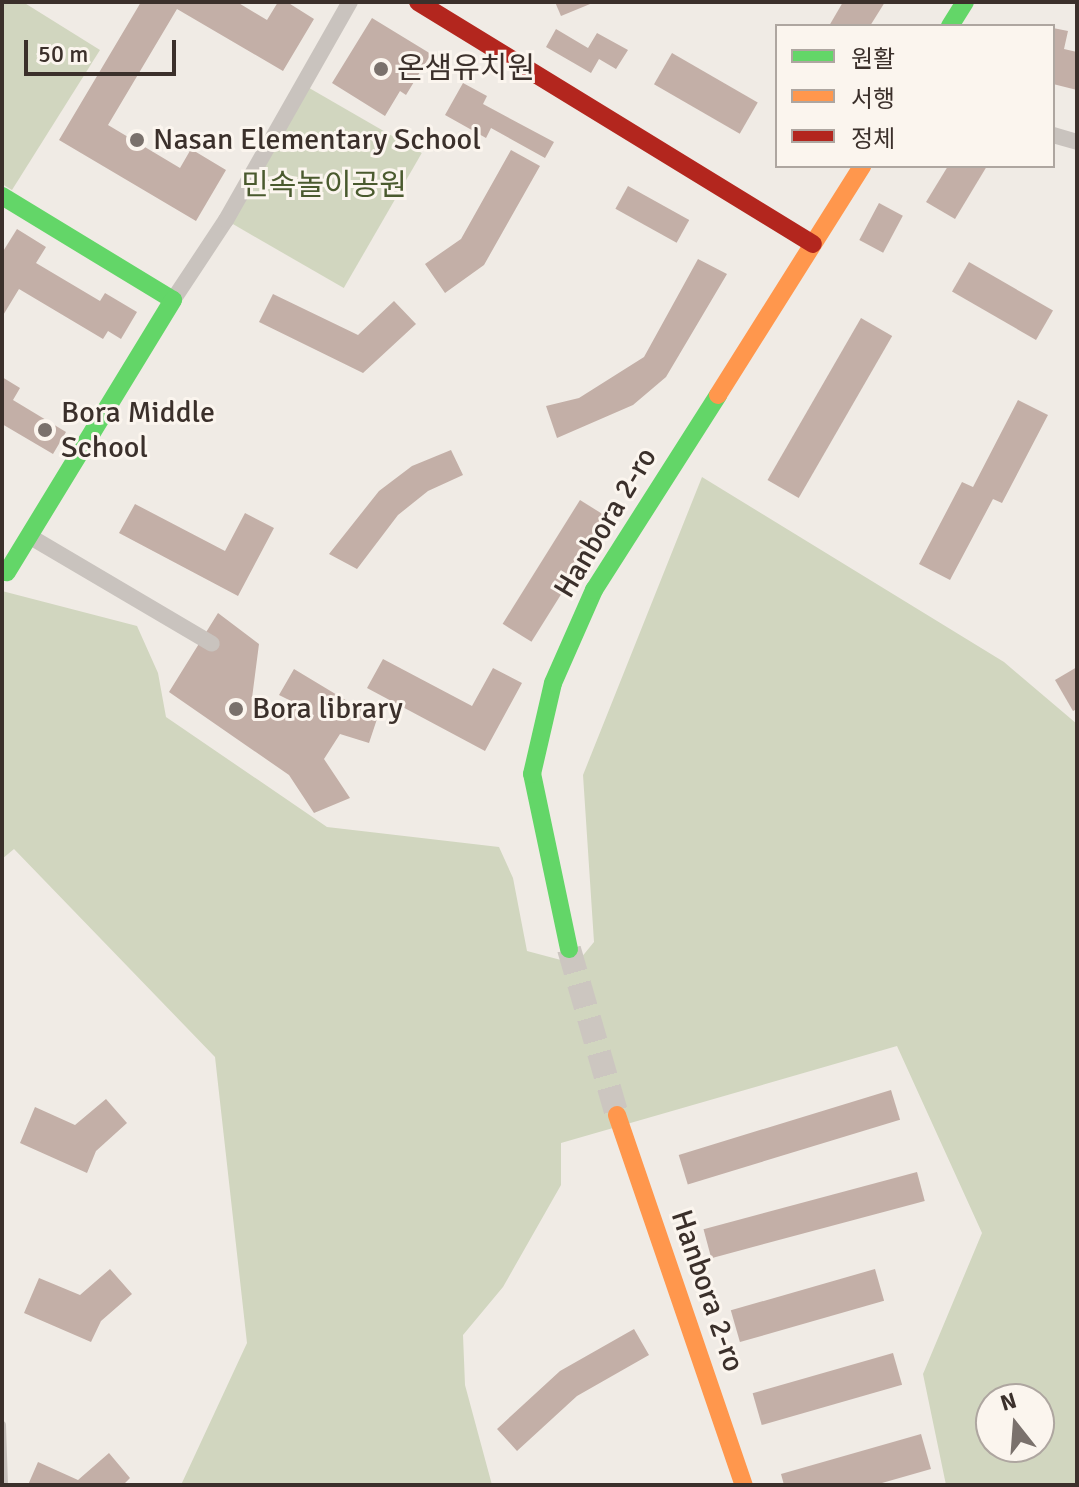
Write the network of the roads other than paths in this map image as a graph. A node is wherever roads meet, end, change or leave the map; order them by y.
1 (350, 2) edge
2 (418, 2) edge
3 (965, 2) edge
4 (951, 24) edge
5 (1055, 136) edge
6 (1077, 142) edge
7 (861, 168) edge
8 (2, 196) edge
9 (813, 244) junction
10 (173, 300) junction
11 (29, 536) junction
12 (7, 572) dead end
13 (212, 644) dead end
14 (569, 949) tunnel mouth
15 (617, 1115) tunnel mouth
16 (2, 1425) edge
17 (4, 1485) edge
18 (744, 1485) edge

1 - 10 street
2 - 9 street
3 - 4 street
5 - 6 street
7 - 9 street, Hanbora 2-ro
8 - 10 street
9 - 14 street, Hanbora 2-ro
10 - 11 street
11 - 12 street
11 - 13 street
15 - 18 street, Hanbora 2-ro
16 - 17 lane

